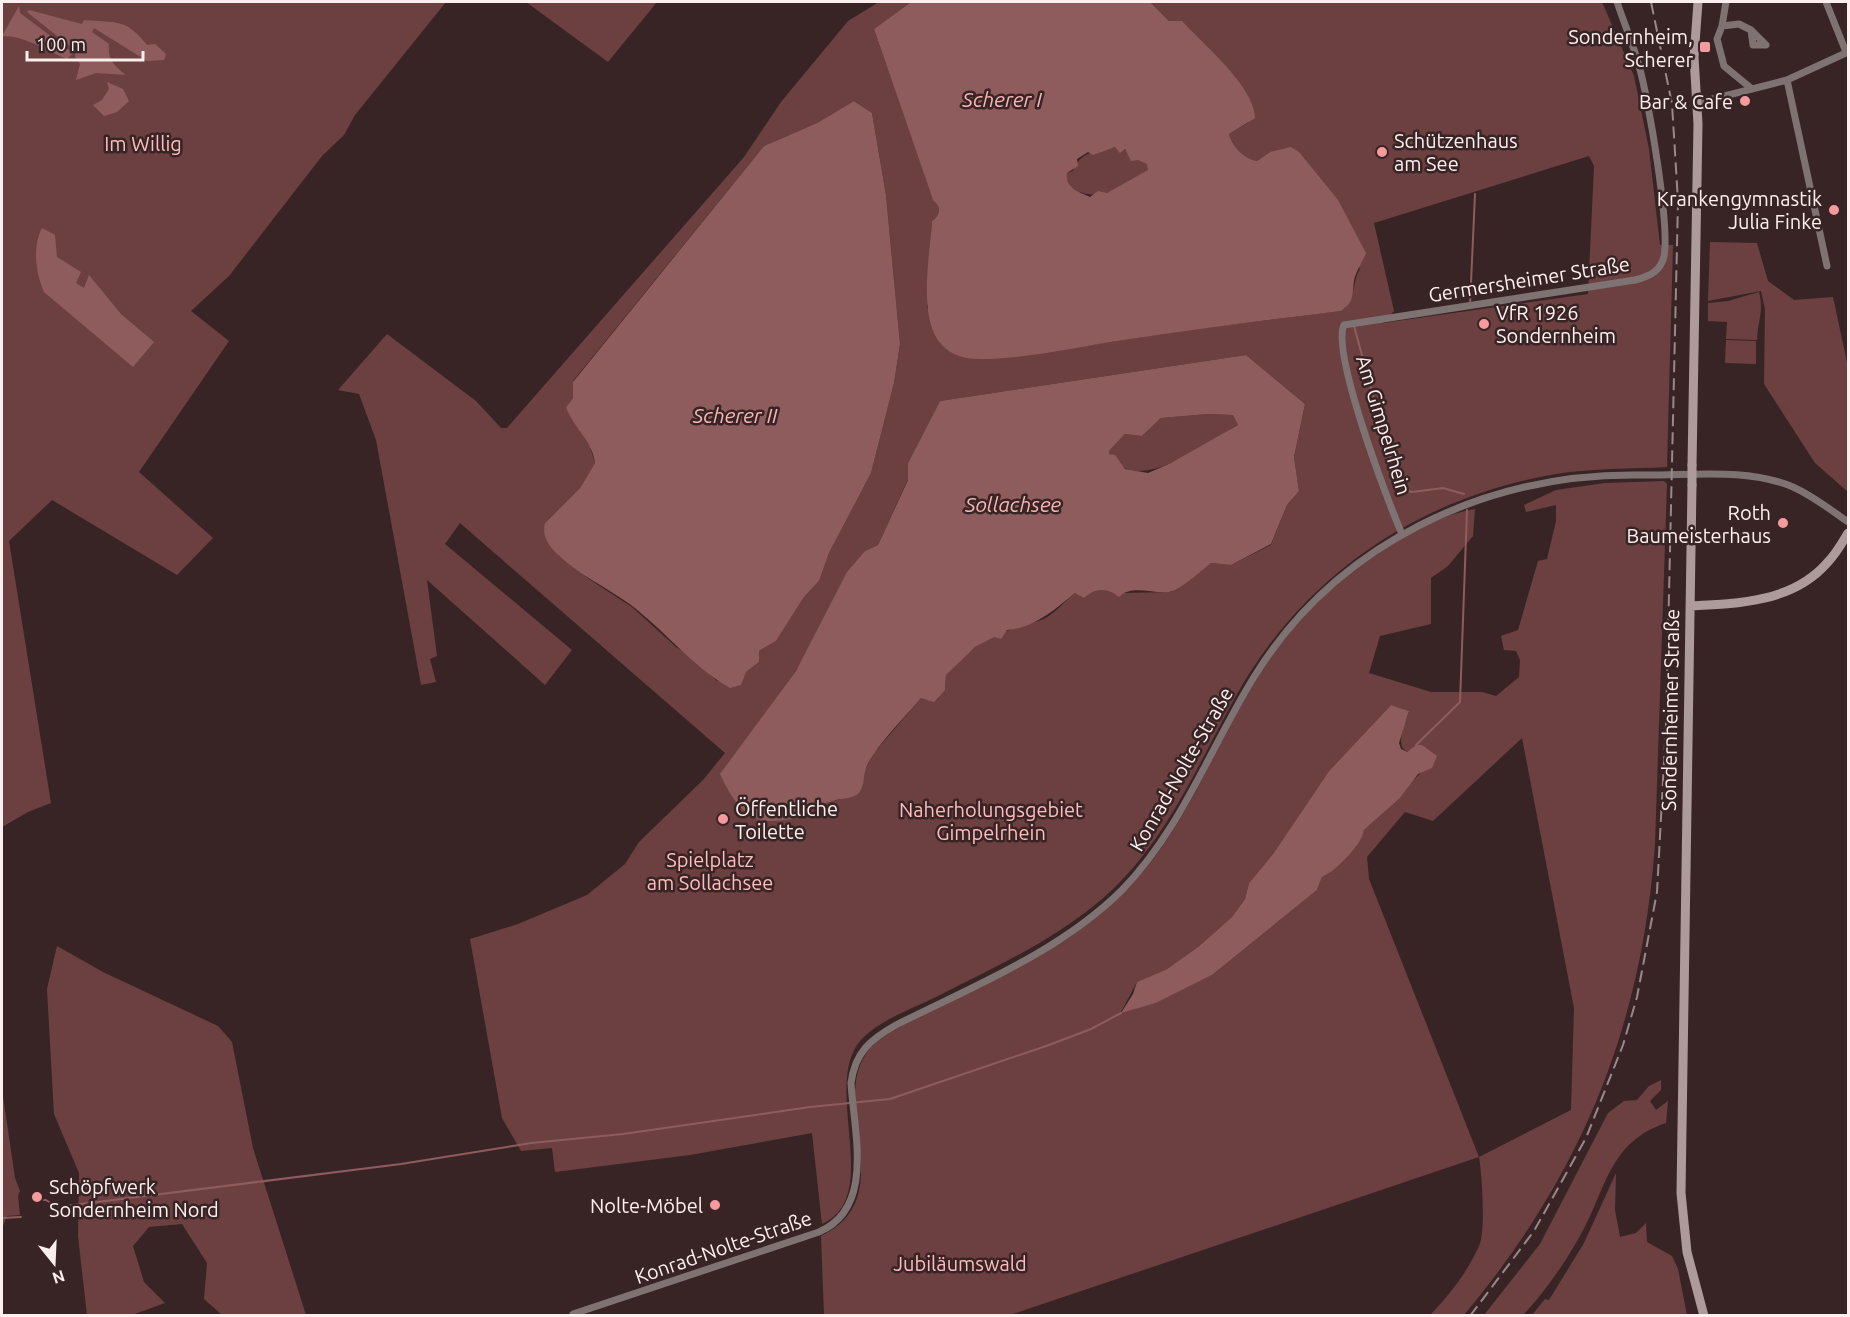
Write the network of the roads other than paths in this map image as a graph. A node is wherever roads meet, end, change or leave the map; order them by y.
1 (1617, 2) edge
2 (1698, 2) edge
3 (1726, 2) edge
4 (1826, 2) edge
5 (1722, 26) junction
6 (1751, 30) dead end
7 (1847, 52) edge
8 (1787, 80) junction
9 (1752, 88) junction
10 (1697, 103) junction
11 (1827, 266) dead end
12 (1344, 325) joint
13 (1848, 522) edge
14 (1848, 533) edge
15 (1402, 534) junction
16 (1690, 606) junction
17 (573, 1314) dead end
18 (1704, 1316) edge

1 - 12 street, Germersheimer Straße
2 - 10 main road, Sondernheimer Straße
3 - 5 street
4 - 7 street
5 - 6 street
5 - 9 street
7 - 8 street
8 - 9 street
8 - 11 street
9 - 10 street
10 - 16 main road, Sondernheimer Straße, bridge
12 - 15 street, Am Gimpelrhein
13 - 15 street, Konrad-Nolte-Straße
14 - 16 main road
15 - 17 street, Konrad-Nolte-Straße
16 - 18 main road, Sondernheimer Straße

